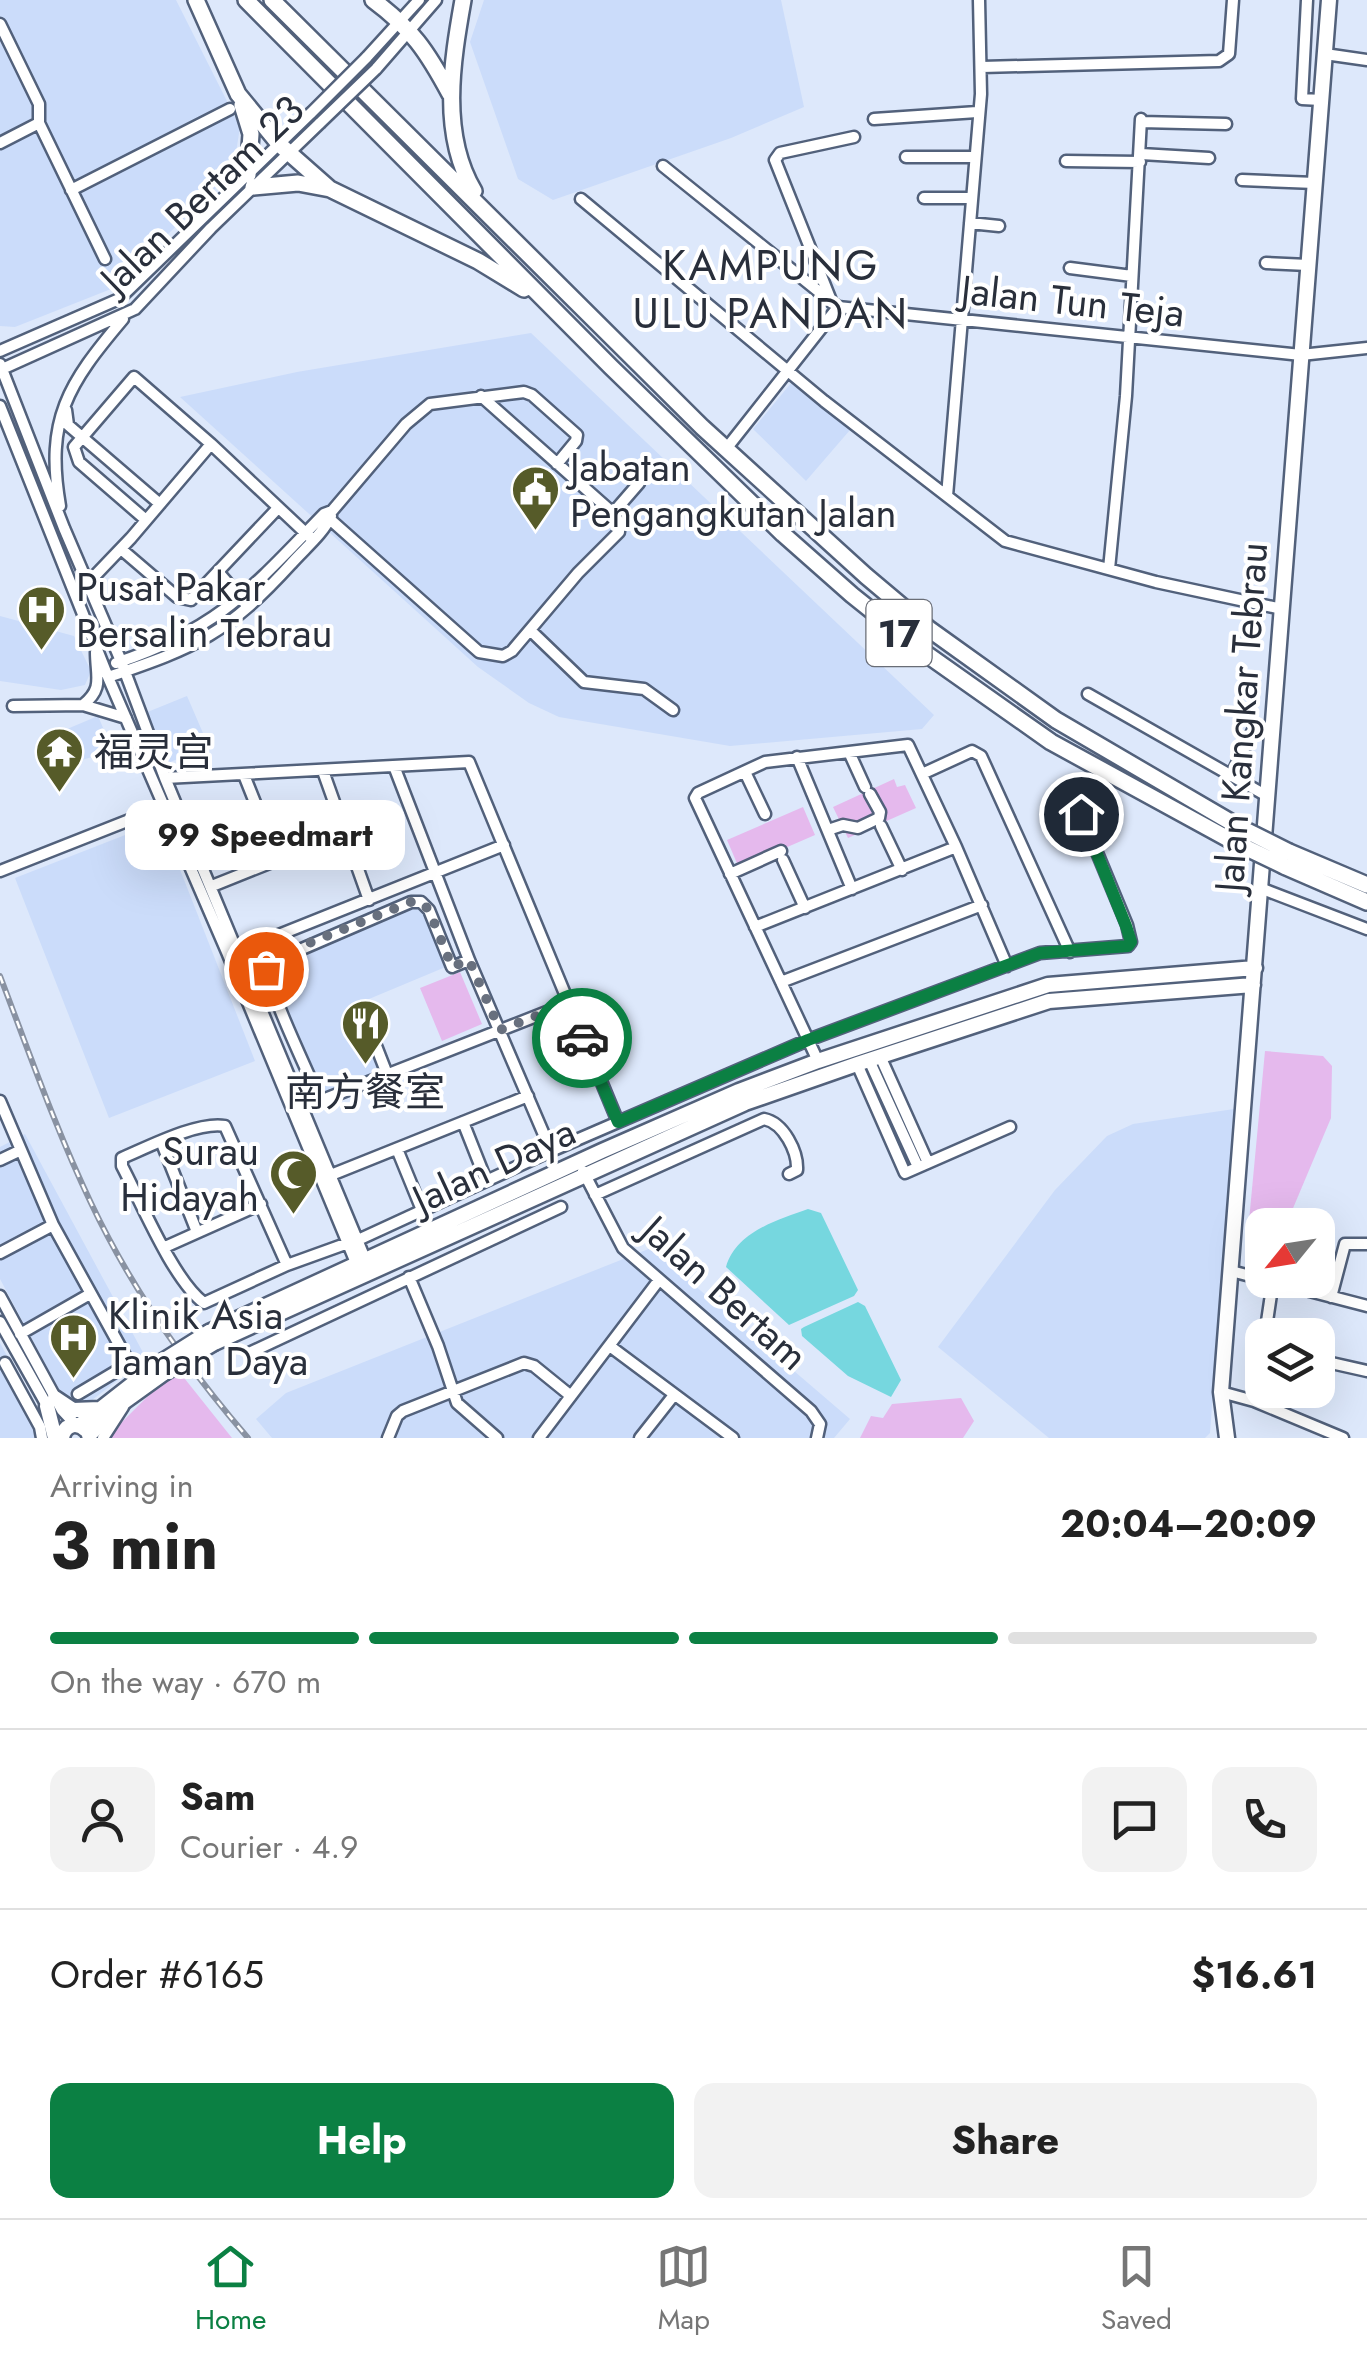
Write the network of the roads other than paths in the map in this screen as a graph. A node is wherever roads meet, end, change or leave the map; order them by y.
1 (196, 0) edge
2 (246, 0) edge
3 (272, 0) edge
4 (373, 0) edge
5 (420, 0) edge
6 (436, 0) edge
7 (463, 0) edge
8 (978, 0) edge
9 (1233, 0) edge
10 (1308, 0) edge
11 (1329, 0) edge
12 (0, 24) edge
13 (406, 25) junction
14 (1324, 54) junction
15 (1367, 60) edge
16 (982, 68) junction
17 (451, 98) junction
18 (1321, 100) junction
19 (234, 102) junction
20 (977, 112) junction
21 (874, 119) dead end
22 (38, 124) junction
23 (1226, 124) dead end
24 (854, 137) dead end
25 (0, 143) edge
26 (283, 148) junction
27 (906, 157) dead end
28 (974, 158) junction
29 (1140, 158) junction
30 (1209, 158) dead end
31 (1066, 161) dead end
32 (663, 166) dead end
33 (1242, 180) dead end
34 (250, 181) junction
35 (1314, 183) junction
36 (71, 190) junction
37 (330, 190) junction
38 (924, 198) dead end
39 (971, 198) junction
40 (581, 199) dead end
41 (486, 211) junction
42 (970, 223) junction
43 (1000, 226) dead end
44 (105, 259) dead end
45 (1266, 263) dead end
46 (1308, 265) junction
47 (1070, 268) dead end
48 (1132, 276) junction
49 (545, 303) junction
50 (835, 306) junction
51 (127, 314) junction
52 (962, 320) junction
53 (1130, 337) junction
54 (0, 338) edge
55 (28, 339) junction
56 (1367, 348) edge
57 (0, 351) edge
58 (34, 355) junction
59 (1301, 355) junction
60 (1, 368) edge
61 (787, 371) junction
62 (10, 389) junction
63 (481, 396) junction
64 (68, 399) junction
65 (0, 406) edge
66 (81, 436) junction
67 (211, 444) junction
68 (726, 449) junction
69 (557, 464) junction
70 (639, 483) dead end
71 (948, 496) junction
72 (160, 504) junction
73 (278, 508) junction
74 (613, 513) junction
75 (329, 515) junction
76 (146, 520) junction
77 (64, 528) junction
78 (309, 537) junction
79 (121, 549) junction
80 (1109, 569) junction
81 (219, 573) junction
82 (87, 584) junction
83 (245, 603) junction
84 (1282, 609) junction
85 (530, 630) junction
86 (96, 648) junction
87 (123, 666) junction
88 (106, 672) junction
89 (1088, 694) dead end
90 (83, 704) junction
91 (13, 706) dead end
92 (673, 710) dead end
93 (127, 719) junction
94 (1254, 728) dead end
95 (850, 752) junction
96 (798, 757) junction
97 (394, 766) junction
98 (322, 771) junction
99 (745, 772) junction
100 (922, 774) junction
101 (244, 775) junction
102 (1231, 776) junction
103 (165, 778) junction
104 (1267, 796) junction
105 (165, 806) junction
106 (766, 814) dead end
107 (1081, 814) dead end
108 (881, 826) dead end
109 (828, 830) junction
110 (345, 833) junction
111 (1236, 834) junction
112 (504, 846) junction
113 (956, 847) junction
114 (1287, 859) junction
115 (278, 860) junction
116 (0, 870) edge
117 (902, 870) junction
118 (435, 873) junction
119 (730, 874) junction
120 (1367, 885) edge
121 (212, 886) junction
122 (1260, 888) junction
123 (852, 889) junction
124 (369, 900) junction
125 (1367, 902) edge
126 (982, 905) junction
127 (805, 908) junction
128 (755, 927) junction
129 (1367, 929) edge
130 (1257, 932) junction
131 (276, 938) junction
132 (233, 952) junction
133 (1070, 952) junction
134 (282, 954) junction
135 (469, 960) junction
136 (1006, 966) junction
137 (1254, 968) junction
138 (1230, 969) junction
139 (1096, 981) junction
140 (781, 982) junction
141 (1254, 985) junction
142 (1229, 986) junction
143 (1086, 997) junction
144 (567, 1004) junction
145 (362, 1010) dead end
146 (1252, 1013) junction
147 (500, 1030) junction
148 (808, 1040) junction
149 (869, 1060) junction
150 (818, 1061) junction
151 (387, 1074) junction
152 (528, 1096) junction
153 (320, 1100) junction
154 (0, 1101) edge
155 (299, 1108) junction
156 (462, 1122) junction
157 (618, 1122) junction
158 (1010, 1127) dead end
159 (160, 1141) junction
160 (397, 1148) junction
161 (551, 1150) junction
162 (19, 1151) junction
163 (0, 1160) edge
164 (923, 1165) junction
165 (582, 1168) junction
166 (331, 1174) junction
167 (789, 1174) dead end
168 (486, 1180) junction
169 (595, 1195) junction
170 (261, 1204) junction
171 (561, 1207) dead end
172 (422, 1210) junction
173 (53, 1225) junction
174 (198, 1232) junction
175 (353, 1242) junction
176 (1367, 1244) edge
177 (165, 1247) junction
178 (0, 1252) edge
179 (287, 1265) junction
180 (364, 1268) junction
181 (1231, 1271) junction
182 (1245, 1274) edge
183 (408, 1278) junction
184 (660, 1280) junction
185 (1335, 1282) edge
186 (90, 1294) junction
187 (0, 1296) edge
188 (1335, 1298) edge
189 (1367, 1306) edge
190 (0, 1322) edge
191 (20, 1334) junction
192 (610, 1347) junction
193 (249, 1353) dead end
194 (18, 1356) junction
195 (3, 1364) edge
196 (1335, 1364) edge
197 (161, 1369) junction
198 (1367, 1371) edge
199 (1222, 1392) junction
200 (454, 1393) junction
201 (78, 1394) dead end
202 (674, 1395) junction
203 (571, 1396) junction
204 (1245, 1398) edge
205 (51, 1402) junction
206 (102, 1408) junction
207 (1271, 1408) edge
208 (77, 1433) edge
209 (42, 1438) edge
210 (388, 1438) edge
211 (497, 1438) edge
212 (539, 1438) edge
213 (640, 1438) edge
214 (733, 1438) edge
215 (817, 1438) edge
216 (1228, 1438) edge
217 (1343, 1438) edge

1 - 19 highway
2 - 49 highway, 17
3 - 41 highway, 17
4 - 13 highway
5 - 13 street
6 - 13 street
7 - 17 highway
8 - 16 street
9 - 16 street
10 - 18 street
11 - 14 main road, Jalan Kangkar Tebrau
12 - 22 street
13 - 17 highway
13 - 26 street, Jalan Bertam 23, bridge
13 - 26 street, Jalan Bertam 23, bridge
14 - 15 street
14 - 18 main road, Jalan Kangkar Tebrau
16 - 20 street
17 - 41 highway
18 - 35 main road, Jalan Kangkar Tebrau
19 - 26 highway
19 - 34 highway
19 - 36 street
20 - 21 street
20 - 28 street
22 - 25 street
22 - 36 street
23 - 29 street
24 - 50 street
26 - 34 street, Jalan Bertam 23
26 - 37 highway
27 - 28 street
28 - 39 street
29 - 30 street
29 - 31 street
29 - 48 street
32 - 50 street
33 - 35 street
34 - 37 highway
34 - 51 street, Jalan Bertam 23
34 - 55 street, Jalan Bertam 23
35 - 46 main road, Jalan Kangkar Tebrau
36 - 44 street
37 - 49 highway
38 - 39 street
39 - 42 street
40 - 61 street
41 - 68 highway, 17
42 - 43 street
42 - 52 street
45 - 46 street
46 - 59 main road, Jalan Kangkar Tebrau
47 - 48 street
48 - 53 street
49 - 111 highway, 17
50 - 52 street, Jalan Tun Teja
50 - 61 street
51 - 58 street, Jalan Bertam 23
51 - 64 street
52 - 53 street, Jalan Tun Teja
52 - 71 street
53 - 59 street, Jalan Tun Teja
53 - 80 street
54 - 55 street
55 - 57 street, Jalan Bertam 23
56 - 59 street, Jalan Tun Teja
58 - 60 street, Jalan Bertam 23
58 - 62 street
59 - 84 main road, Jalan Kangkar Tebrau
60 - 62 street, Jalan Bertam 23
61 - 68 street
61 - 71 street
62 - 77 street, Jalan Bertam 23
63 - 69 street
63 - 69 street
63 - 75 street
64 - 66 street
64 - 77 street
65 - 86 street, Jalan Bertam 23
66 - 67 street
66 - 72 street
66 - 76 street
67 - 72 street
67 - 73 street
68 - 111 highway, 17
69 - 74 street
70 - 74 street
71 - 80 street
72 - 76 street
73 - 78 street
73 - 81 street
74 - 85 street
75 - 78 street
75 - 85 street
76 - 79 street
77 - 82 street, Jalan Bertam 23
78 - 83 street
79 - 81 street
79 - 82 street
80 - 84 street
81 - 83 street
82 - 87 street, Jalan Bertam 23
83 - 87 street
84 - 104 main road, Jalan Kangkar Tebrau
85 - 92 street
86 - 88 street, Jalan Bertam 23
86 - 90 street
87 - 88 street
87 - 103 street, Jalan Bertam 23
88 - 93 street, Jalan Bertam 23
89 - 102 street
90 - 91 street
90 - 93 street
93 - 105 street, Jalan Bertam 23
94 - 102 street
95 - 96 street
95 - 100 street
95 - 109 street
96 - 99 street
96 - 109 street
97 - 98 street
97 - 112 street
97 - 118 street
98 - 101 street
98 - 110 street
99 - 106 street
99 - 119 street
100 - 113 street
100 - 133 street
101 - 103 street
101 - 115 street
102 - 104 street
103 - 121 street, Jalan Bertam 23
104 - 122 main road, Jalan Kangkar Tebrau
105 - 116 street
105 - 132 street, Jalan Bertam 23
107 - 133 street
108 - 117 street
109 - 123 street
110 - 115 street
110 - 124 street
111 - 114 highway, 17, bridge
112 - 118 street
112 - 144 street
113 - 117 street
113 - 126 street
114 - 120 highway, 17
114 - 125 highway, 17
115 - 121 street
117 - 123 street
118 - 124 street
118 - 135 street
119 - 127 street
119 - 128 street
121 - 132 street, Jalan Bertam 23
122 - 129 street
122 - 130 main road, Jalan Kangkar Tebrau
123 - 127 street
124 - 131 street
126 - 136 street
126 - 140 street
127 - 128 street
128 - 140 street
130 - 137 main road, Jalan Kangkar Tebrau
130 - 138 main road
131 - 132 street
131 - 134 street
132 - 155 street, Jalan Bertam 23
133 - 136 street
134 - 135 street
134 - 153 street
135 - 147 street
136 - 148 street
137 - 138 main road, Jalan Daya
137 - 141 main road, Jalan Kangkar Tebrau
138 - 139 main road, Jalan Daya
139 - 143 main road
139 - 150 main road, Jalan Daya
140 - 148 street
141 - 142 main road, Jalan Daya
141 - 146 main road, Jalan Kangkar Tebrau
142 - 143 main road, Jalan Daya
142 - 146 main road
143 - 149 main road, Jalan Daya
144 - 147 street
144 - 157 street
145 - 151 street
146 - 181 main road, Jalan Kangkar Tebrau
147 - 151 street
147 - 152 street
148 - 150 street
148 - 157 street
149 - 164 street
149 - 164 street
149 - 165 main road, Jalan Daya
150 - 165 main road, Jalan Daya
151 - 153 street
152 - 156 street
152 - 161 street
153 - 155 street
154 - 162 street
155 - 166 street, Jalan Bertam 23
155 - 175 street, Jalan Bertam 23
156 - 160 street
156 - 168 street
157 - 161 street
158 - 164 street
159 - 170 street
159 - 174 street
159 - 177 street
160 - 166 street
160 - 172 street
161 - 168 street
162 - 163 street
162 - 173 street
165 - 169 street, Jalan Bertam
165 - 180 main road, Jalan Daya
166 - 175 street, Jalan Bertam 23
167 - 169 street
168 - 172 street
169 - 184 street, Jalan Bertam
170 - 174 street
170 - 179 street
171 - 183 street
172 - 175 street
173 - 178 street
173 - 186 street
174 - 177 street
175 - 179 street
175 - 180 street, Jalan Bertam 23
176 - 185 street
177 - 179 street
180 - 197 main road, Jalan Daya, bridge
181 - 182 street
181 - 199 main road, Jalan Kangkar Tebrau
183 - 193 street
183 - 200 street
184 - 192 street
184 - 215 street, Jalan Bertam
186 - 191 street
186 - 201 street
187 - 191 street
188 - 189 street
190 - 194 street
191 - 205 street
192 - 202 street
192 - 203 street
194 - 195 street
194 - 205 street
195 - 209 street
196 - 198 street
197 - 206 main road, Jalan Daya
197 - 208 main road, Jalan Daya
199 - 204 street
199 - 216 main road, Jalan Kangkar Tebrau
200 - 203 street
200 - 210 street
200 - 211 street
202 - 213 street
202 - 214 street
203 - 212 street
205 - 206 main road
205 - 208 main road
205 - 208 street
206 - 208 main road, Jalan Daya
207 - 217 street

